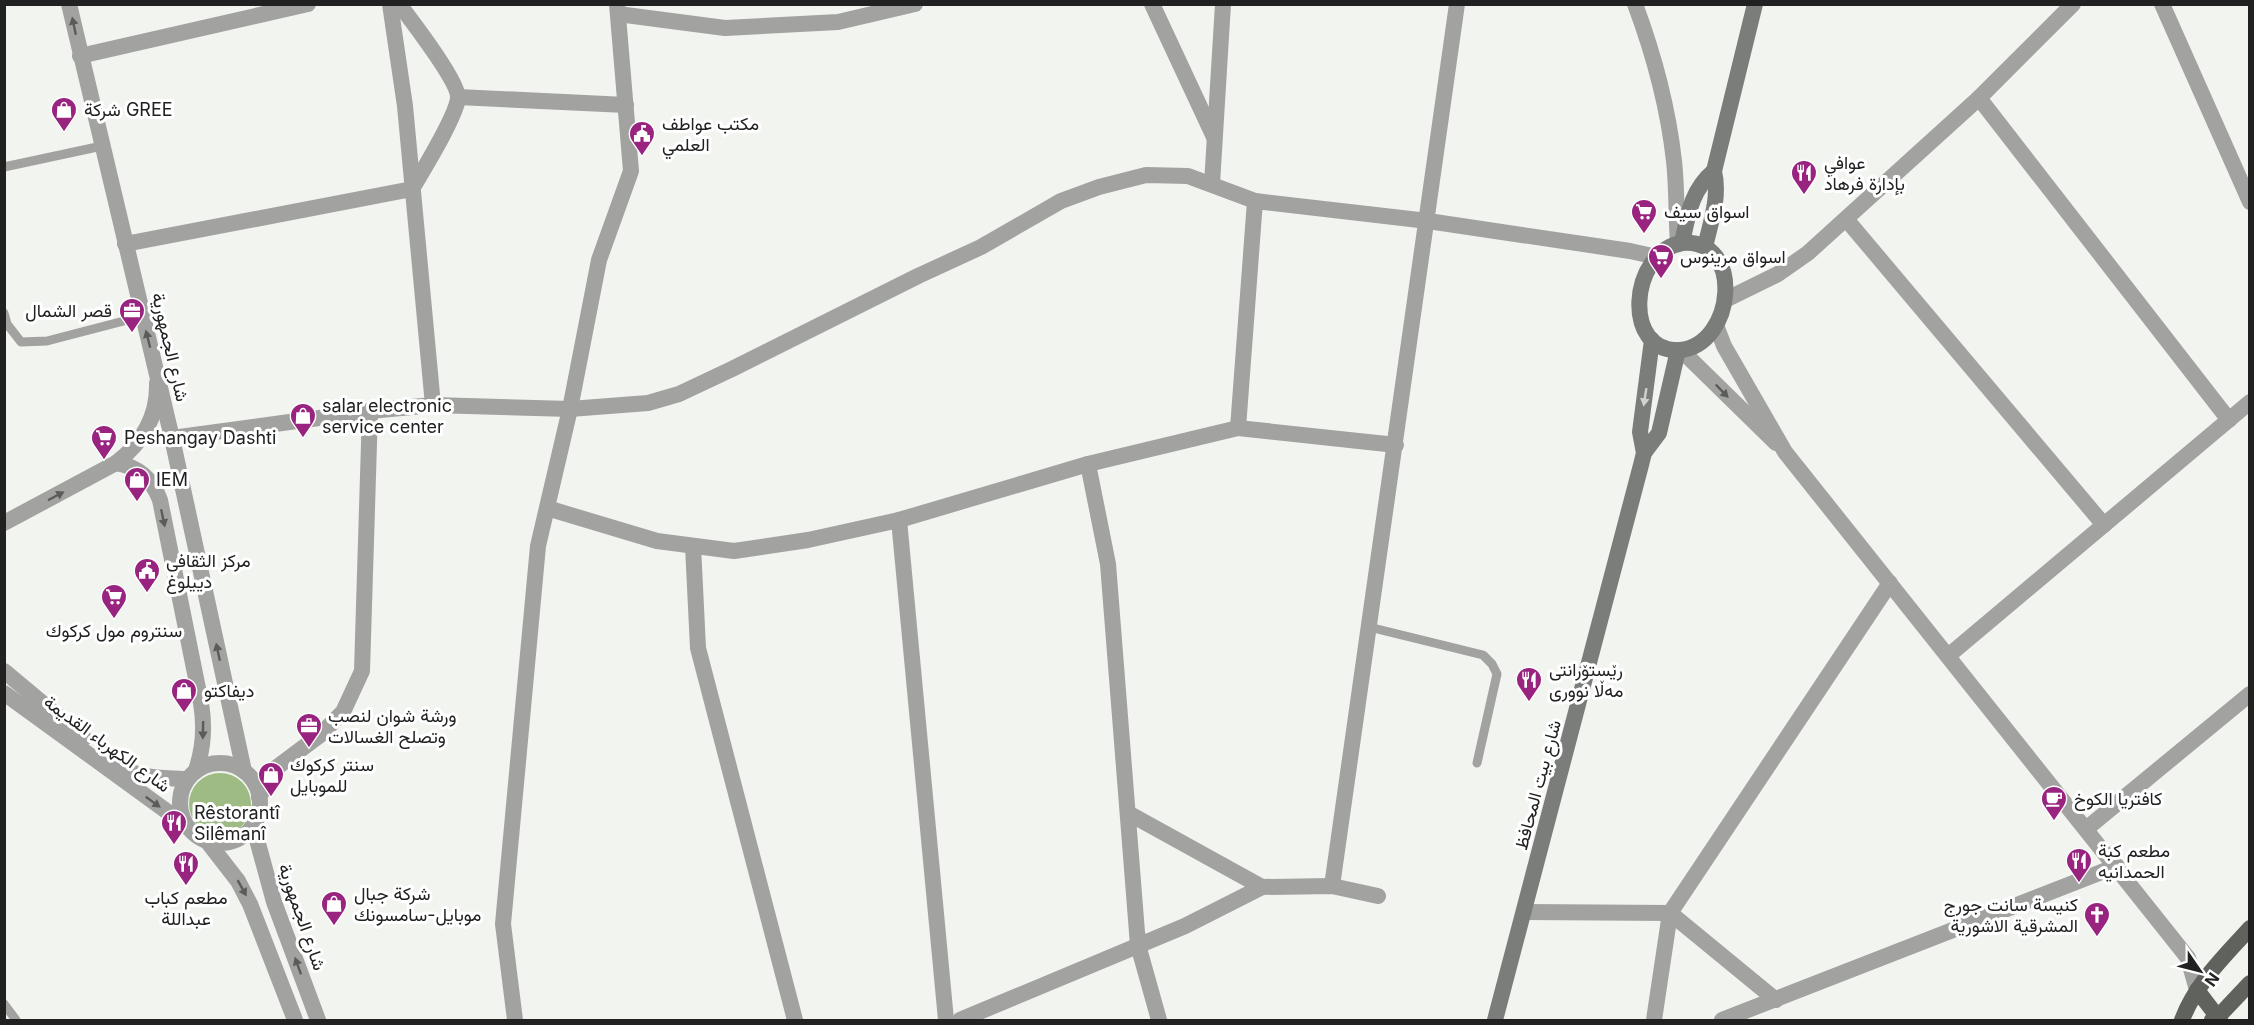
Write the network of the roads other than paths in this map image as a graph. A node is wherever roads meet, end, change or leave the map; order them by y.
1 (69, 4) edge
2 (308, 4) edge
3 (390, 4) edge
4 (399, 4) edge
5 (915, 4) edge
6 (1152, 4) edge
7 (1223, 4) edge
8 (1457, 4) edge
9 (1635, 4) edge
10 (1755, 4) edge
11 (2073, 4) edge
12 (2162, 4) edge
13 (618, 9) edge
14 (80, 56) junction
15 (458, 97) junction
16 (1979, 98) junction
17 (626, 105) junction
18 (1215, 139) junction
19 (102, 146) junction
20 (4, 167) edge
21 (1714, 171) junction
22 (1212, 184) junction
23 (412, 189) junction
24 (1255, 201) junction
25 (2250, 202) edge
26 (1846, 219) junction
27 (1428, 221) junction
28 (1680, 243) junction
29 (125, 244) junction
30 (1705, 247) junction
31 (1657, 257) junction
32 (1725, 300) junction
33 (4, 313) edge
34 (142, 315) junction
35 (1716, 325) junction
36 (1652, 340) junction
37 (1680, 350) junction
38 (157, 376) junction
39 (2250, 402) edge
40 (433, 405) junction
41 (570, 409) junction
42 (370, 411) junction
43 (2229, 420) junction
44 (1238, 428) junction
45 (172, 438) junction
46 (1396, 445) junction
47 (1785, 452) junction
48 (1644, 453) junction
49 (116, 463) junction
50 (1088, 464) junction
51 (547, 508) junction
52 (899, 520) junction
53 (4, 523) edge
54 (2104, 525) junction
55 (693, 546) junction
56 (1890, 583) junction
57 (1370, 627) junction
58 (1948, 656) junction
59 (4, 671) edge
60 (4, 693) edge
61 (2250, 694) edge
62 (1477, 763) dead end
63 (244, 771) junction
64 (191, 774) junction
65 (259, 796) junction
66 (1128, 813) junction
67 (253, 825) junction
68 (187, 826) junction
69 (2086, 829) junction
70 (207, 841) junction
71 (2117, 866) junction
72 (1262, 886) junction
73 (1332, 886) junction
74 (1378, 896) dead end
75 (1525, 912) junction
76 (1670, 913) junction
77 (2250, 928) edge
78 (1138, 945) junction
79 (2250, 983) edge
80 (2197, 990) junction
81 (1776, 1000) junction
82 (4, 1004) edge
83 (16, 1020) edge
84 (295, 1020) edge
85 (318, 1020) edge
86 (515, 1020) edge
87 (795, 1020) edge
88 (946, 1020) edge
89 (963, 1020) edge
90 (1159, 1020) edge
91 (1495, 1020) edge
92 (1654, 1020) edge
93 (1722, 1020) edge
94 (2182, 1020) edge
95 (2216, 1020) edge

14 -> 1 street, شارع الجمهورية
2 - 14 street
3 - 23 street
4 - 15 street
5 - 13 street
6 - 18 street
7 - 18 street
8 - 27 street
9 - 28 street
10 - 21 main road
11 - 16 street
12 - 25 street
13 - 17 street
14 - 19 street, شارع الجمهورية
15 - 17 street
15 - 23 street
16 - 26 street
16 - 43 street
17 - 41 street
18 - 22 street
19 - 20 lane
19 - 29 street, شارع الجمهورية
21 - 28 main road
21 - 30 main road
22 - 24 street
22 - 41 street
23 - 29 street
23 - 40 street
24 - 27 street
24 - 44 street
26 - 32 street
26 - 54 street
27 - 31 street
27 - 46 street
28 - 30 main road
28 - 31 main road
29 - 34 street, شارع الجمهورية
30 - 32 main road
31 - 36 main road
32 - 35 main road
33 - 34 lane
38 -> 34 street, شارع الجمهورية
35 - 37 main road
35 - 47 street
36 - 37 main road
36 -> 48 main road, شارع بيت المحافظ
37 -> 47 street
37 - 48 main road, شارع بيت المحافظ
38 - 45 street, شارع الجمهورية
38 - 49 street
39 - 43 street
40 - 41 street
40 - 42 street
41 - 51 street
42 - 45 street
42 - 65 street
43 - 54 street
44 - 46 street
44 - 50 street
63 -> 45 street, شارع الجمهورية
46 - 57 street
47 - 56 street
48 - 75 main road, شارع بيت المحافظ
53 -> 49 street
49 -> 64 street
50 - 52 street
50 - 66 street
51 - 55 street
51 - 86 street
52 - 55 street
52 - 88 street
54 - 58 street
55 - 87 street
56 - 58 street
56 - 76 street
57 - 62 lane
57 - 73 street
58 - 69 street
59 - 64 street, شارع الكهرباء القديمة
60 -> 68 street, شارع الكهرباء القديمة
61 - 69 street
63 - 64 street
63 - 65 street
64 - 68 street
65 - 67 street
66 - 72 street
66 - 78 street
67 - 70 street
85 -> 67 street, شارع الجمهورية
68 - 70 street
69 - 71 street
70 -> 84 street
71 - 80 street
71 - 81 street
72 - 73 street
72 - 78 street
73 - 74 street
75 - 76 street
75 - 91 main road, شارع بيت المحافظ
76 - 81 street
76 - 92 street
77 - 80 main road
78 - 89 street
78 - 90 street
79 - 95 main road
80 - 94 main road
80 - 95 main road
81 - 93 street
82 - 83 lane

